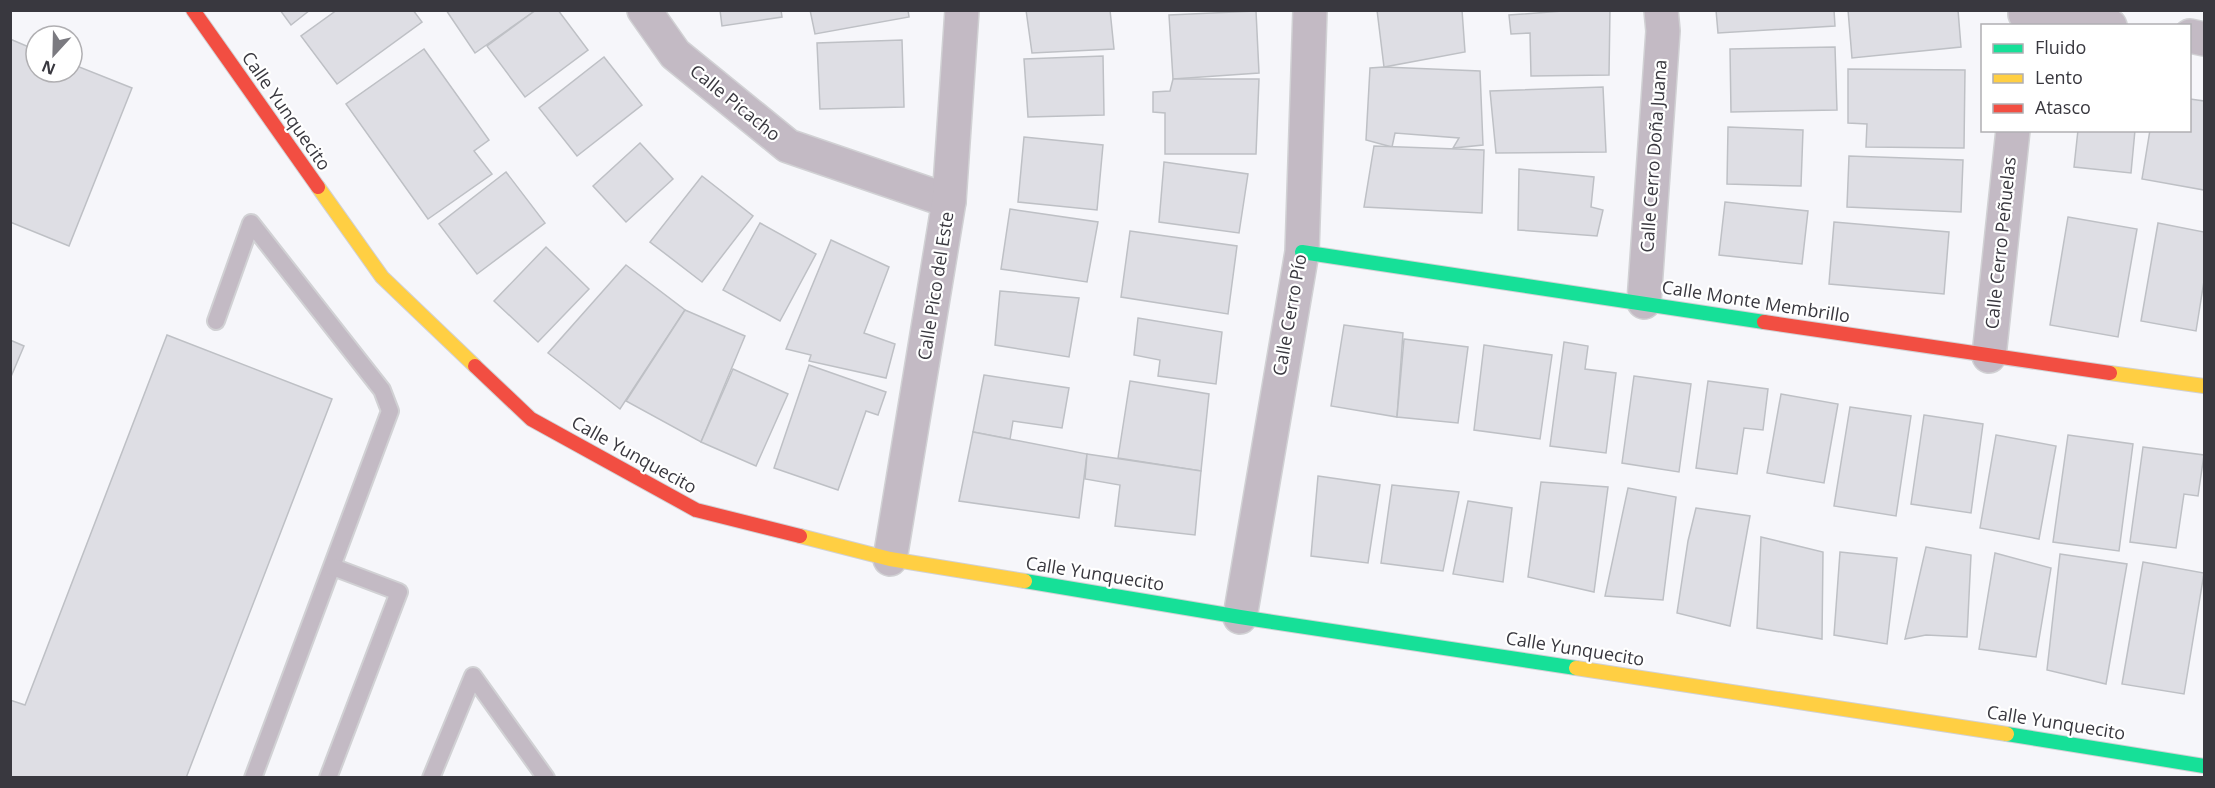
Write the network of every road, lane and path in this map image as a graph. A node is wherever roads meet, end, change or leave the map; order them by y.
1 (193, 10) edge
2 (644, 10) edge
3 (962, 10) edge
4 (1310, 10) edge
5 (1661, 10) edge
6 (2024, 17) edge
7 (2091, 24) edge
8 (2013, 132) edge
9 (949, 201) junction
10 (1302, 252) junction
11 (1644, 302) junction
12 (216, 321) dead end
13 (1989, 356) junction
14 (2205, 386) edge
15 (890, 559) junction
16 (333, 567) junction
17 (1240, 617) junction
18 (2205, 766) edge
19 (253, 777) edge
20 (328, 777) edge
21 (431, 777) edge
22 (546, 777) edge

1 - 15 street, Calle Yunquecito
2 - 9 street, Calle Picacho
3 - 9 street, Calle Pico del Este
4 - 10 street, Calle Cerro Pío
5 - 11 street, Calle Cerro Doña Juana
6 - 7 street
8 - 13 street, Calle Cerro Peñuelas
9 - 15 street, Calle Pico del Este
10 - 11 street, Calle Monte Membrillo
10 - 17 street, Calle Cerro Pío
11 - 13 street, Calle Monte Membrillo
12 - 16 lane
13 - 14 street, Calle Monte Membrillo
15 - 17 street, Calle Yunquecito
16 - 19 lane
16 - 20 lane
17 - 18 street, Calle Yunquecito
21 - 22 lane

